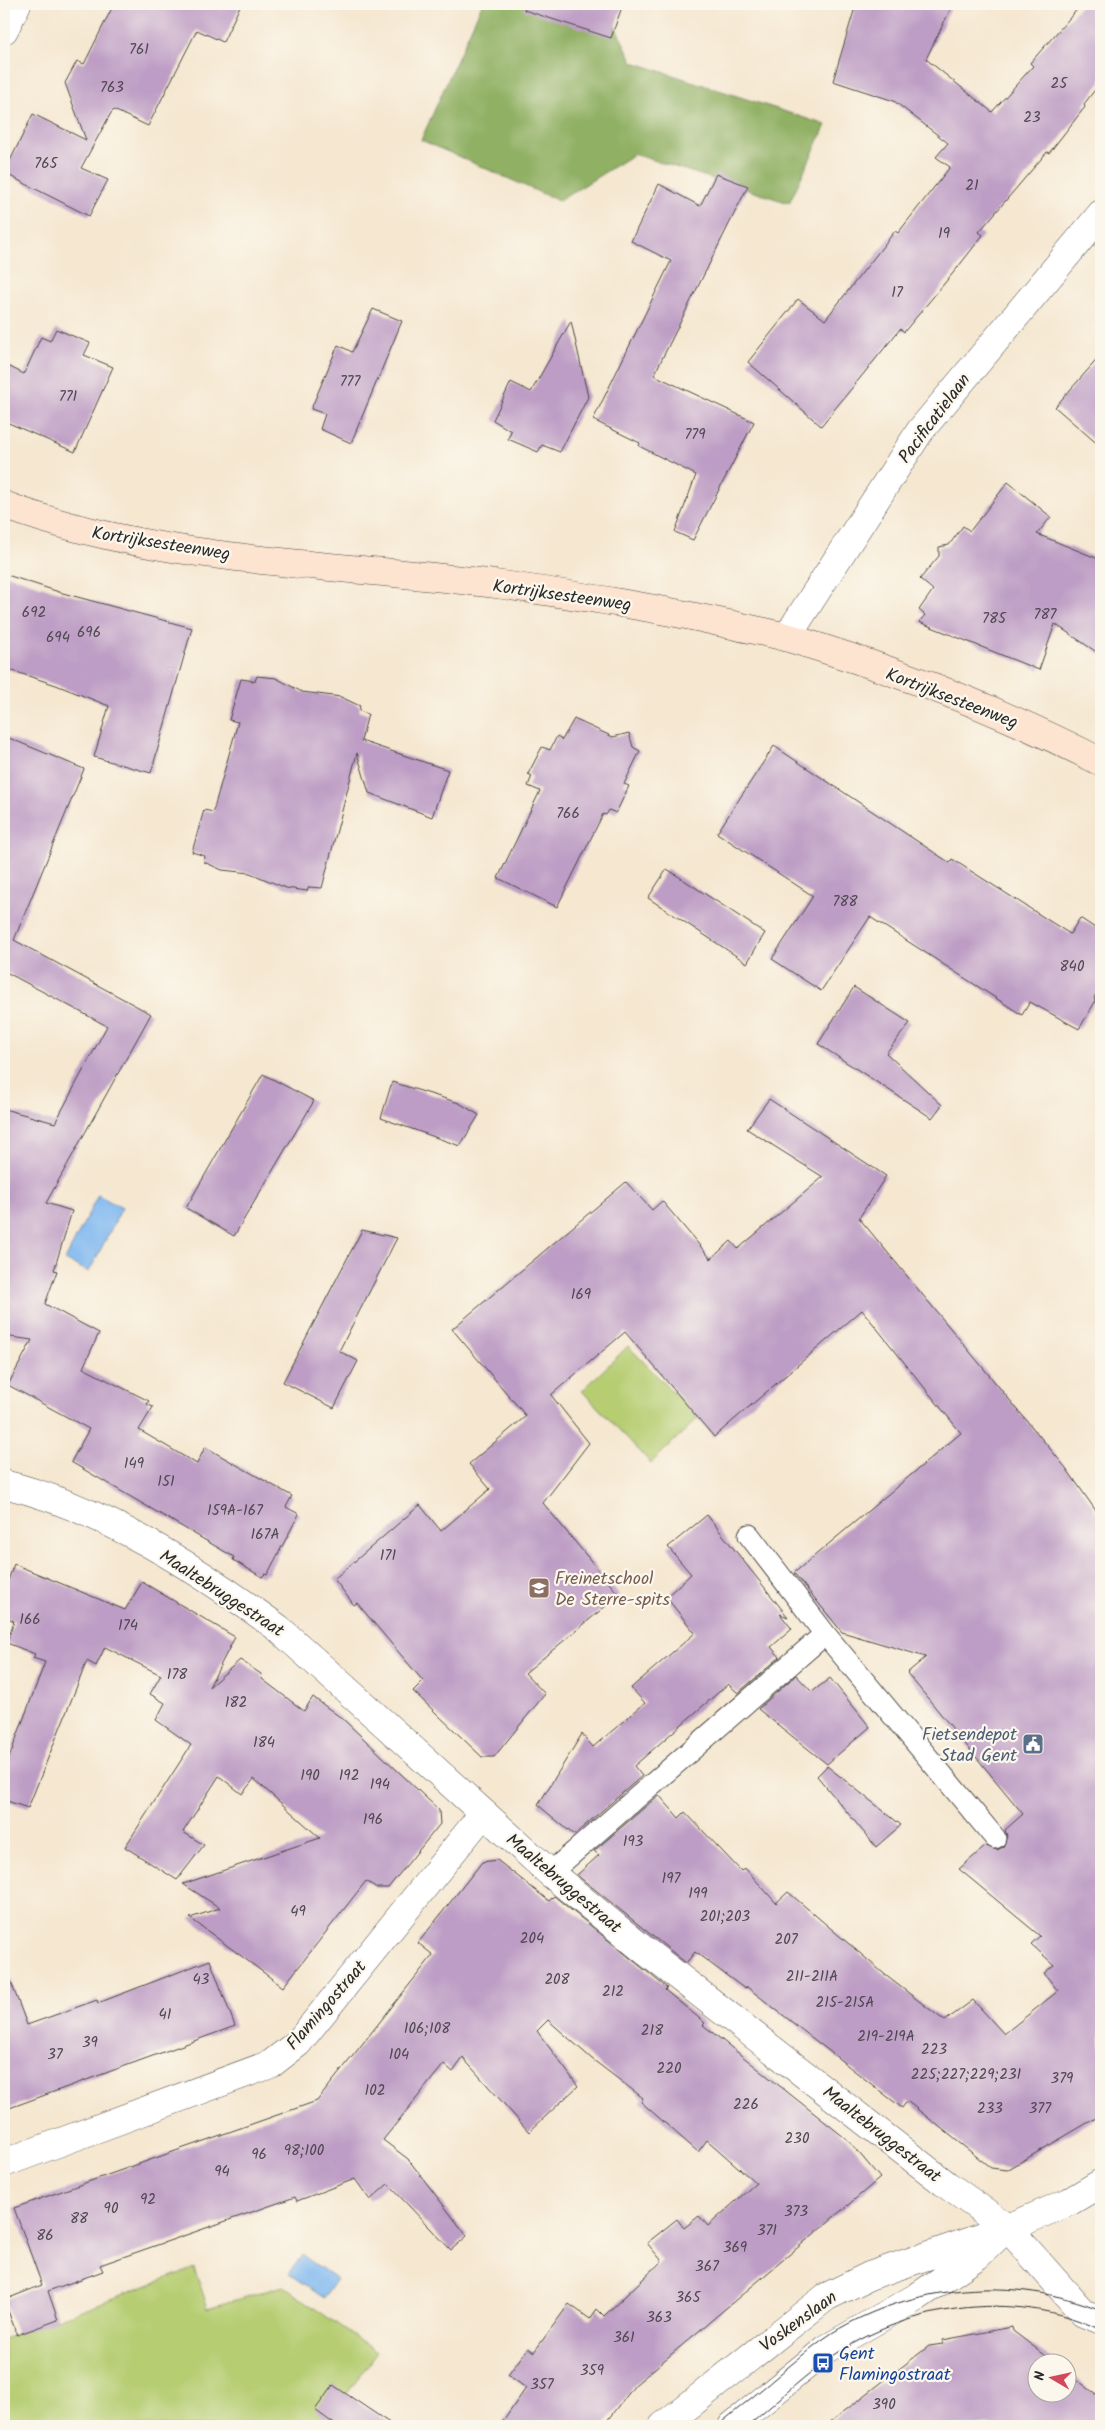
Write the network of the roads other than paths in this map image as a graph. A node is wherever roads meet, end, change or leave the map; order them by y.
1 (17, 4) edge
2 (4, 30) edge
3 (1101, 214) edge
4 (4, 505) edge
5 (787, 637) junction
6 (1101, 762) edge
7 (4, 1484) edge
8 (749, 1535) dead end
9 (824, 1634) junction
10 (483, 1814) junction
11 (995, 1838) dead end
12 (550, 1873) junction
13 (4, 2163) edge
14 (1101, 2183) edge
15 (1008, 2228) junction
16 (1101, 2320) edge
17 (663, 2426) edge
18 (732, 2426) edge

1 - 2 street
3 - 5 street, Pacificatielaan
4 - 5 main road, Kortrijksesteenweg
5 - 6 main road, Kortrijksesteenweg
7 - 10 street, Maaltebruggestraat
8 - 9 lane
9 - 11 lane
9 - 12 lane
10 - 12 street, Maaltebruggestraat
10 - 13 street, Flamingostraat
12 - 15 street, Maaltebruggestraat
14 - 15 street, Voskenslaan
15 - 16 street, Maaltebruggestraat
15 - 17 street, Voskenslaan
15 - 18 street, Voskenslaan

